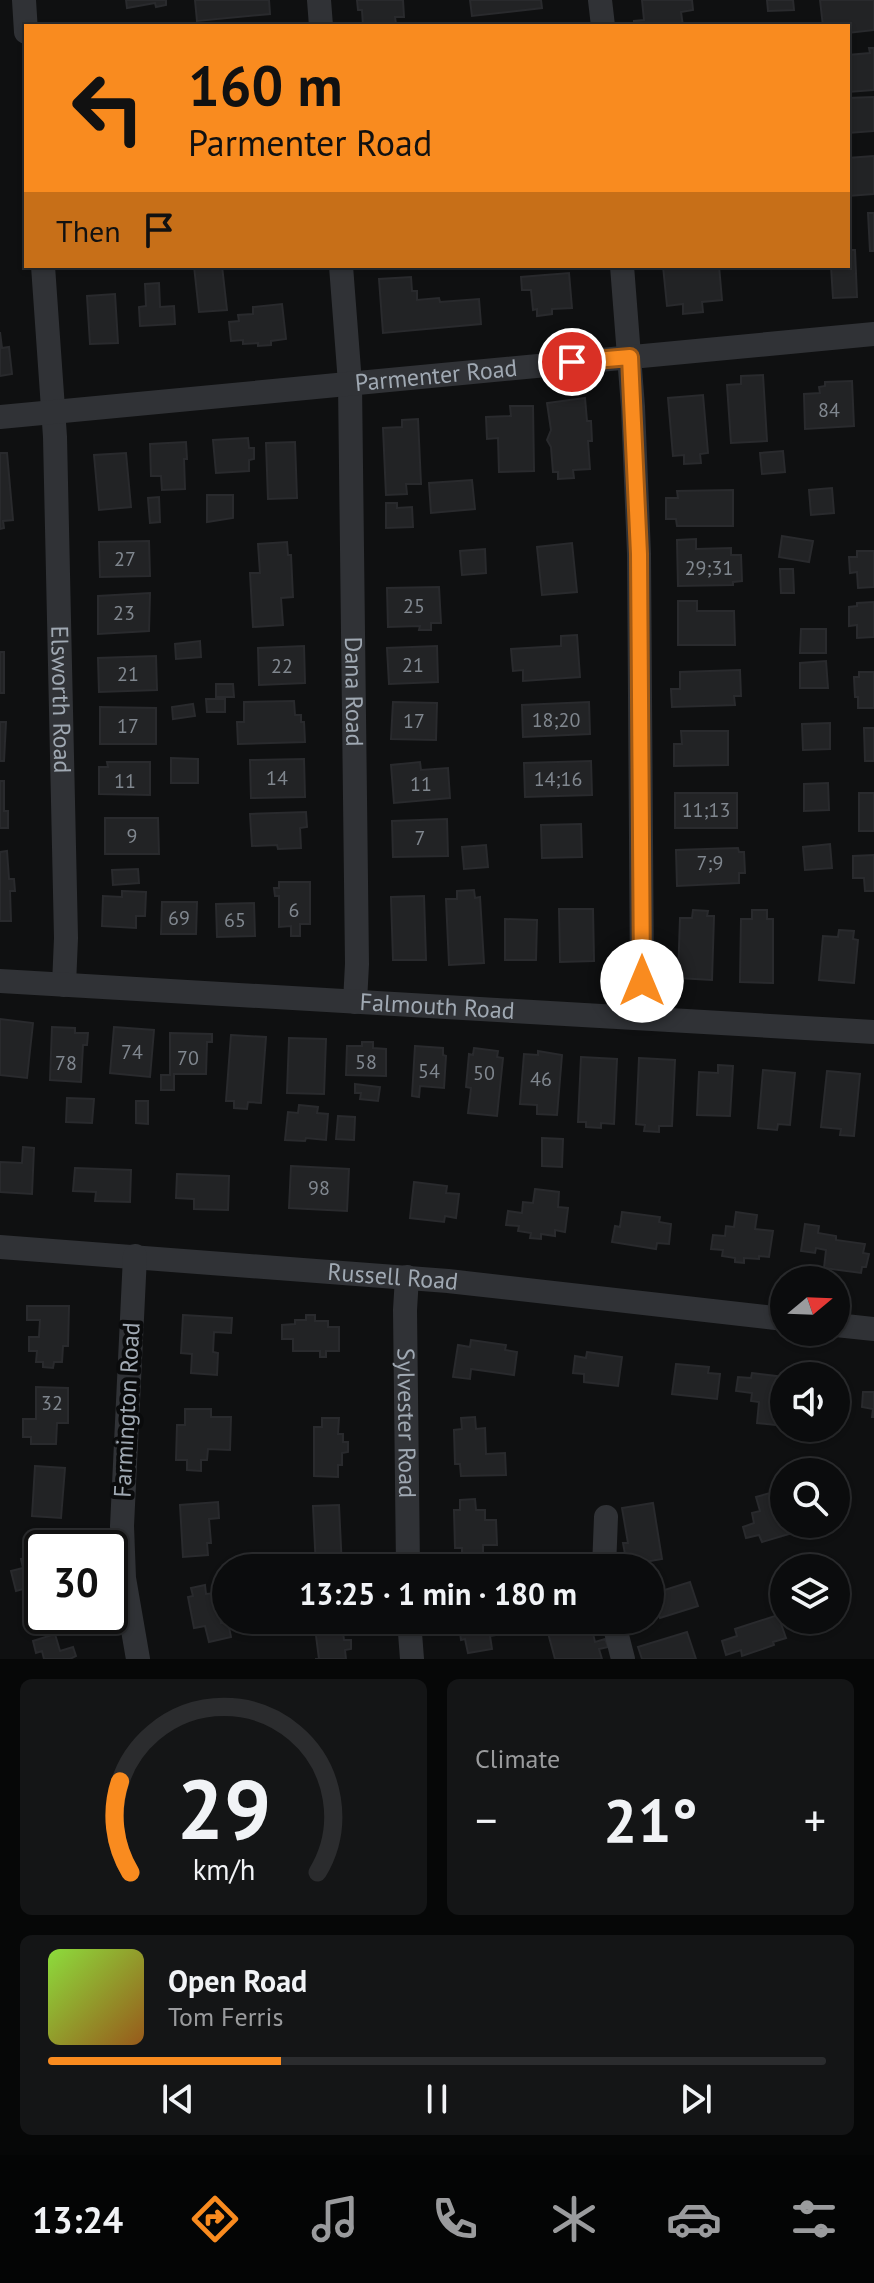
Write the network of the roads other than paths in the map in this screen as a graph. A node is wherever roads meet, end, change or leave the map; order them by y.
1 (24, 0) edge
2 (319, 0) edge
3 (600, 0) edge
4 (26, 24) edge
5 (321, 24) edge
6 (603, 24) edge
7 (43, 268) edge
8 (341, 268) edge
9 (622, 268) edge
10 (874, 334) edge
11 (630, 357) junction
12 (350, 383) junction
13 (54, 413) junction
14 (0, 417) edge
15 (0, 981) edge
16 (64, 985) junction
17 (355, 1002) junction
18 (640, 1018) junction
19 (874, 1032) edge
20 (0, 1247) edge
21 (135, 1256) junction
22 (407, 1277) junction
23 (770, 1317) edge
24 (850, 1326) edge
25 (874, 1329) edge
26 (606, 1517) dead end
27 (408, 1554) edge
28 (605, 1554) edge
29 (410, 1634) edge
30 (617, 1634) edge
31 (138, 1659) edge
32 (412, 1659) edge
33 (623, 1659) edge

1 - 4 street
2 - 5 street
3 - 6 street
7 - 13 street, Elsworth Road
8 - 12 street, Dana Road
9 - 11 street
10 - 11 street, Parmenter Road
11 - 12 street, Parmenter Road
11 - 18 street
12 - 13 street, Parmenter Road
12 - 17 street, Dana Road
13 - 14 street, Parmenter Road
13 - 16 street, Elsworth Road
15 - 16 street, Falmouth Road
16 - 17 street, Falmouth Road
17 - 18 street, Falmouth Road
18 - 19 street, Falmouth Road
20 - 21 street, Russell Road
21 - 22 street, Russell Road
21 - 31 street, Farmington Road
22 - 23 street, Russell Road
22 - 27 street, Sylvester Road
24 - 25 street
26 - 28 street
29 - 32 street
30 - 33 street

